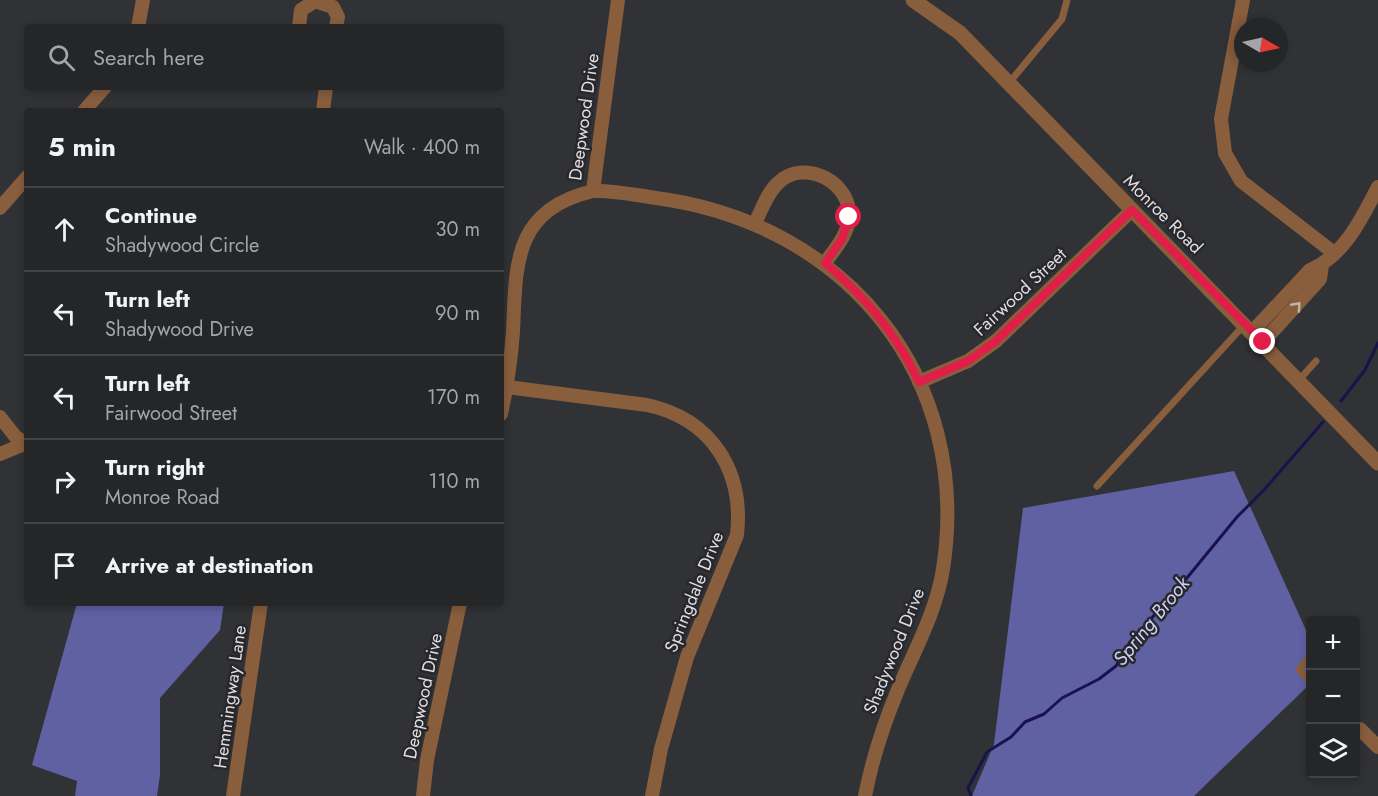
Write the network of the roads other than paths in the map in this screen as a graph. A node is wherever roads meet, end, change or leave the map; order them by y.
1 (143, 0) edge
2 (618, 0) edge
3 (913, 0) edge
4 (1067, 0) edge
5 (1243, 0) edge
6 (139, 24) edge
7 (299, 24) edge
8 (336, 24) edge
9 (1009, 83) junction
10 (102, 90) edge
11 (326, 90) edge
12 (87, 108) edge
13 (323, 108) edge
14 (24, 180) edge
15 (1378, 187) edge
16 (593, 191) junction
17 (0, 208) edge
18 (1132, 210) junction
19 (755, 223) junction
20 (1334, 253) junction
21 (825, 263) junction
22 (1253, 333) junction
23 (1316, 362) dead end
24 (1299, 380) junction
25 (919, 382) junction
26 (507, 387) junction
27 (504, 400) edge
28 (0, 417) edge
29 (24, 443) edge
30 (24, 446) edge
31 (0, 454) edge
32 (1378, 463) edge
33 (1097, 486) dead end
34 (261, 606) edge
35 (459, 606) edge
36 (1306, 662) edge
37 (1306, 676) edge
38 (1360, 728) edge
39 (1378, 747) edge
40 (233, 796) edge
41 (423, 796) edge
42 (652, 796) edge
43 (864, 796) edge

1 - 6 street
2 - 16 street, Deepwood Drive
3 - 9 street, Monroe Road
4 - 9 lane
5 - 20 street
7 - 8 street
9 - 18 street, Monroe Road
10 - 12 street
11 - 13 street
14 - 17 street
15 - 20 street
16 - 19 street, Shadywood Drive
16 - 26 street, Deepwood Drive
18 - 22 street, Monroe Road
18 - 25 street, Fairwood Street
19 - 21 street, Shadywood Drive
19 - 21 street
20 - 22 street
21 - 25 street, Shadywood Drive
22 - 24 street, Monroe Road
22 - 33 lane
23 - 24 lane
24 - 32 street, Monroe Road
25 - 43 street, Shadywood Drive
26 - 27 street, Deepwood Drive
26 - 42 street, Springdale Drive
28 - 29 street
30 - 31 street
34 - 40 street, Hemmingway Lane
35 - 41 street, Deepwood Drive
36 - 37 lane
38 - 39 street

